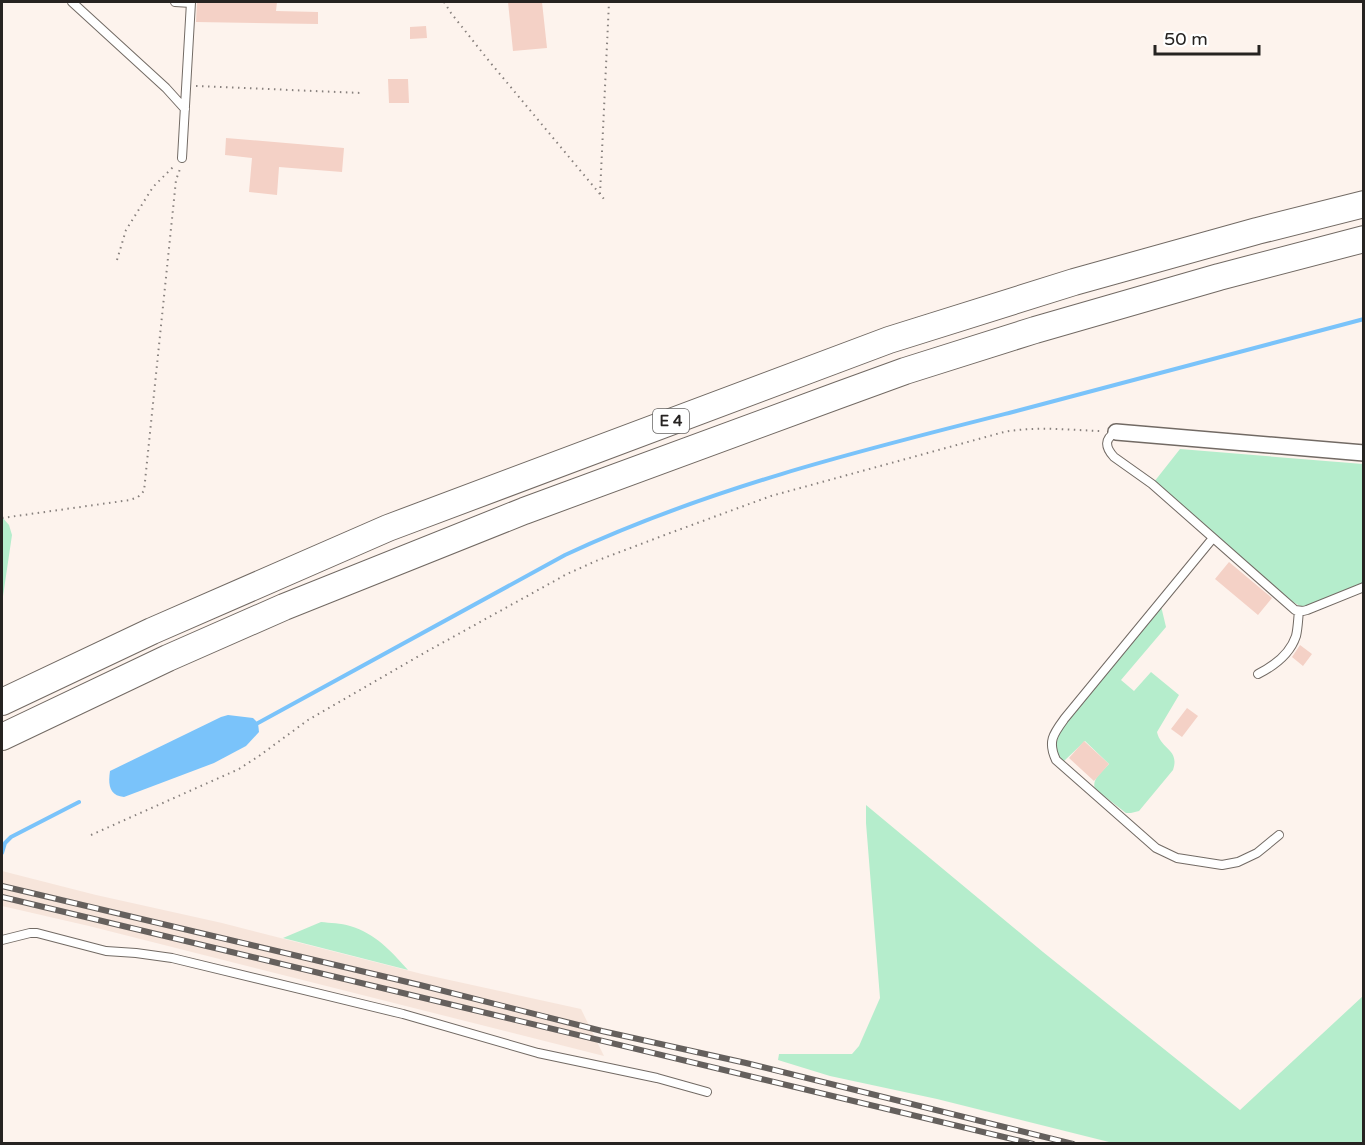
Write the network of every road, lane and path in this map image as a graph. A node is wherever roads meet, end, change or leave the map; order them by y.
1 (72, 2) edge
2 (175, 2) edge
3 (191, 2) edge
4 (444, 2) edge
5 (609, 2) edge
6 (186, 84) junction
7 (361, 93) dead end
8 (184, 109) junction
9 (182, 158) junction
10 (600, 194) junction
11 (604, 199) dead end
12 (1364, 204) edge
13 (1364, 239) edge
14 (117, 260) dead end
15 (1116, 432) junction
16 (1364, 453) edge
17 (2, 518) edge
18 (1213, 538) junction
19 (1364, 587) edge
20 (1299, 611) junction
21 (1258, 674) dead end
22 (2, 702) edge
23 (2, 737) edge
24 (91, 835) dead end
25 (1279, 835) dead end
26 (2, 940) edge
27 (707, 1092) dead end

1 - 8 lane
2 - 3 lane
3 - 6 lane
4 - 10 path
5 - 10 path
6 - 7 path
6 - 8 lane
8 - 9 lane
9 - 14 path
9 - 17 path
10 - 11 path
12 - 22 highway, E 4
13 - 23 highway, E 4
15 - 16 street
15 - 18 lane
15 - 24 path
18 - 20 lane
18 - 25 lane
19 - 20 lane
20 - 21 lane
26 - 27 lane

